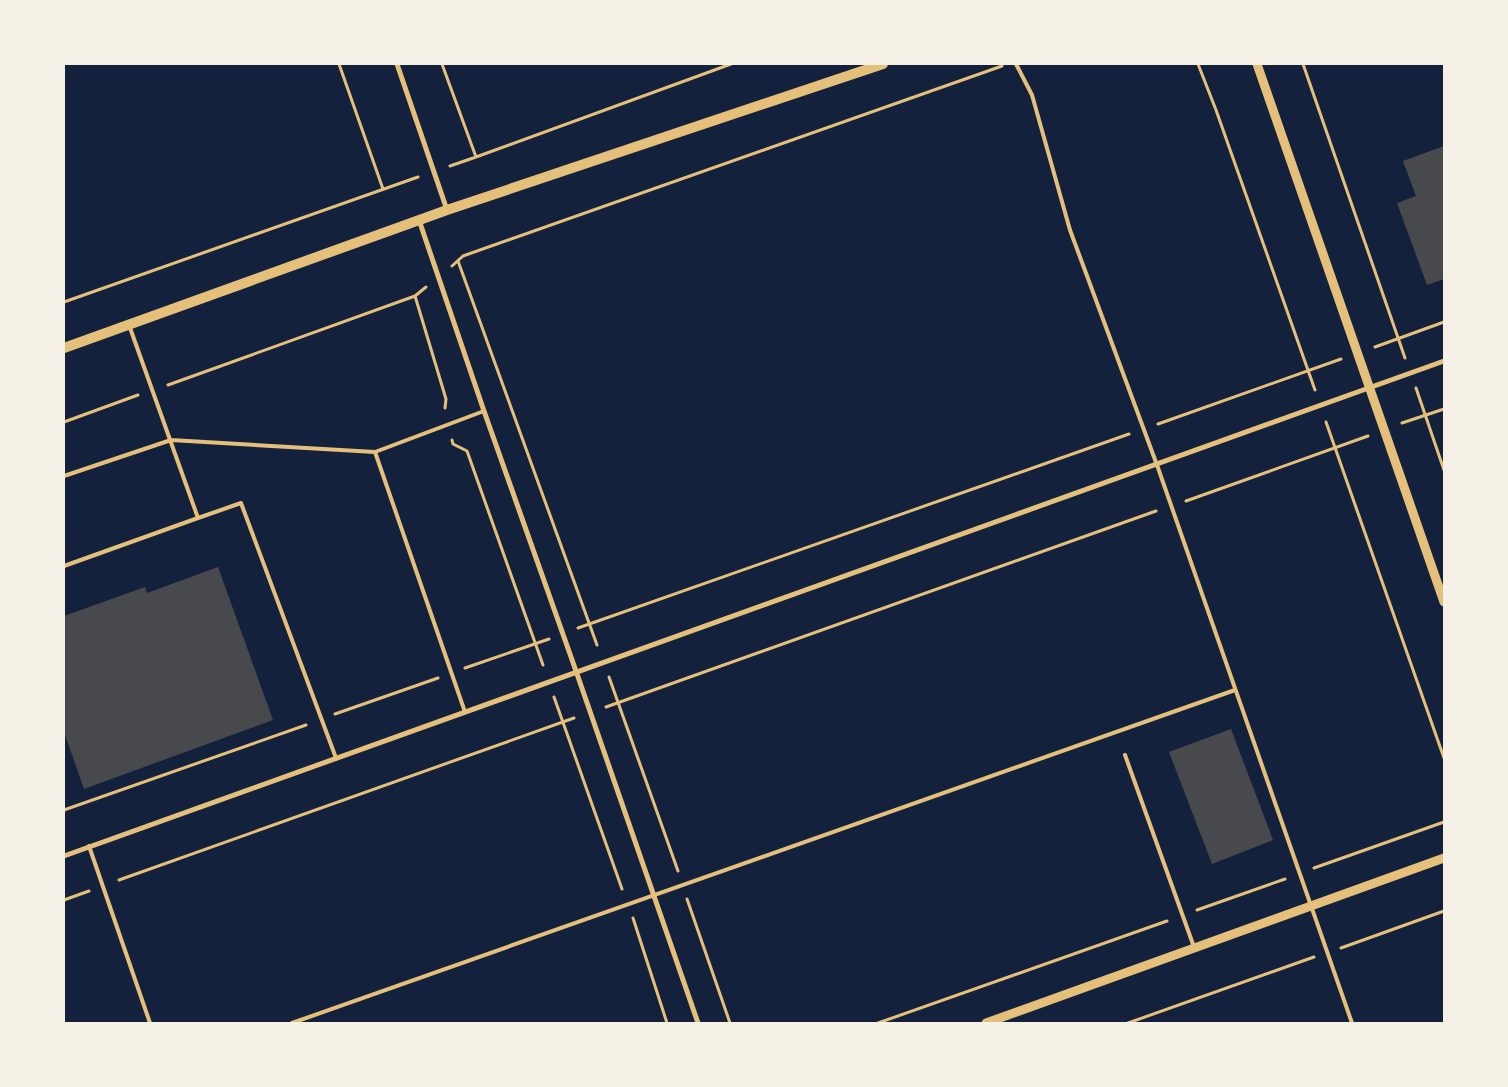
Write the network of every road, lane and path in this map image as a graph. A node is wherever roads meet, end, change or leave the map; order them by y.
1 (339, 64) edge
2 (397, 64) edge
3 (442, 64) edge
4 (731, 64) edge
5 (883, 64) edge
6 (1008, 64) edge
7 (1016, 64) edge
8 (1257, 64) edge
9 (1303, 64) edge
10 (476, 157) junction
11 (434, 172) junction
12 (383, 189) junction
13 (447, 210) junction
14 (419, 220) junction
15 (458, 261) junction
16 (438, 277) junction
17 (415, 296) junction
18 (64, 302) edge
19 (1444, 322) edge
20 (129, 324) junction
21 (1398, 338) junction
22 (64, 348) edge
23 (1358, 353) junction
24 (1444, 361) edge
25 (1410, 373) junction
26 (1370, 388) junction
27 (153, 390) junction
28 (1444, 409) edge
29 (484, 411) junction
30 (1425, 415) junction
31 (64, 422) edge
32 (446, 425) junction
33 (1143, 429) junction
34 (1384, 430) junction
35 (171, 440) junction
36 (375, 452) junction
37 (1157, 465) junction
38 (1444, 470) edge
39 (64, 476) edge
40 (1171, 506) junction
41 (198, 518) junction
42 (64, 566) edge
43 (1444, 602) edge
44 (589, 624) junction
45 (563, 634) junction
46 (536, 644) junction
47 (603, 662) junction
48 (576, 671) junction
49 (451, 673) junction
50 (548, 681) junction
51 (1236, 690) junction
52 (618, 703) junction
53 (464, 712) junction
54 (590, 712) junction
55 (322, 719) junction
56 (563, 722) junction
57 (1125, 754) dead end
58 (336, 758) junction
59 (64, 810) edge
60 (1444, 822) edge
61 (89, 846) junction
62 (64, 856) edge
63 (1444, 858) edge
64 (1300, 874) junction
65 (682, 885) junction
66 (103, 886) junction
67 (654, 895) junction
68 (64, 900) edge
69 (628, 904) junction
70 (1310, 905) junction
71 (1444, 911) edge
72 (1183, 915) junction
73 (1194, 947) junction
74 (1327, 953) junction
75 (150, 1023) edge
76 (292, 1023) edge
77 (667, 1023) edge
78 (698, 1023) edge
79 (730, 1023) edge
80 (878, 1023) edge
81 (986, 1023) edge
82 (1128, 1023) edge
83 (1352, 1023) edge

1 - 12 path
2 - 11 street
3 - 10 path
4 - 10 path
5 - 13 main road
6 - 15 path
7 - 33 lane
8 - 23 street
9 - 21 path
10 - 11 path
11 - 12 path
11 - 13 street
12 - 18 path
13 - 14 main road
14 - 16 street
14 - 20 main road
15 - 16 path
15 - 44 path
16 - 17 path
16 - 29 street
17 - 27 path
17 - 32 path
19 - 21 path
20 - 22 main road
20 - 27 lane
21 - 23 path
21 - 25 path
23 - 26 street
23 - 33 path
24 - 25 street
25 - 26 street
25 - 30 path
26 - 34 street
26 - 37 street
27 - 31 path
27 - 35 lane
28 - 30 path
29 - 32 lane
29 - 45 street
30 - 34 path
30 - 38 path
32 - 36 lane
32 - 46 path
33 - 37 lane
33 - 44 path
34 - 40 path
34 - 43 street
35 - 36 lane
35 - 39 lane
35 - 41 lane
36 - 49 lane
37 - 40 lane
37 - 47 street
40 - 51 lane
40 - 52 path
41 - 42 lane
41 - 55 lane
44 - 45 path
44 - 47 path
45 - 46 path
45 - 48 street
46 - 49 path
46 - 50 path
47 - 48 street
47 - 52 path
48 - 50 street
48 - 54 street
49 - 53 lane
49 - 55 path
50 - 53 street
50 - 56 path
51 - 64 lane
51 - 65 lane
52 - 54 path
52 - 65 path
53 - 58 street
54 - 56 path
54 - 67 street
55 - 58 lane
55 - 59 path
56 - 66 path
56 - 69 path
57 - 72 lane
58 - 61 street
60 - 64 path
61 - 62 street
61 - 66 lane
63 - 70 street
64 - 70 lane
64 - 72 path
65 - 67 lane
65 - 79 path
66 - 68 path
66 - 75 lane
67 - 69 lane
67 - 78 street
69 - 76 lane
69 - 77 path
70 - 73 street
70 - 74 lane
71 - 74 path
72 - 73 lane
72 - 80 path
73 - 81 street
74 - 82 path
74 - 83 lane

